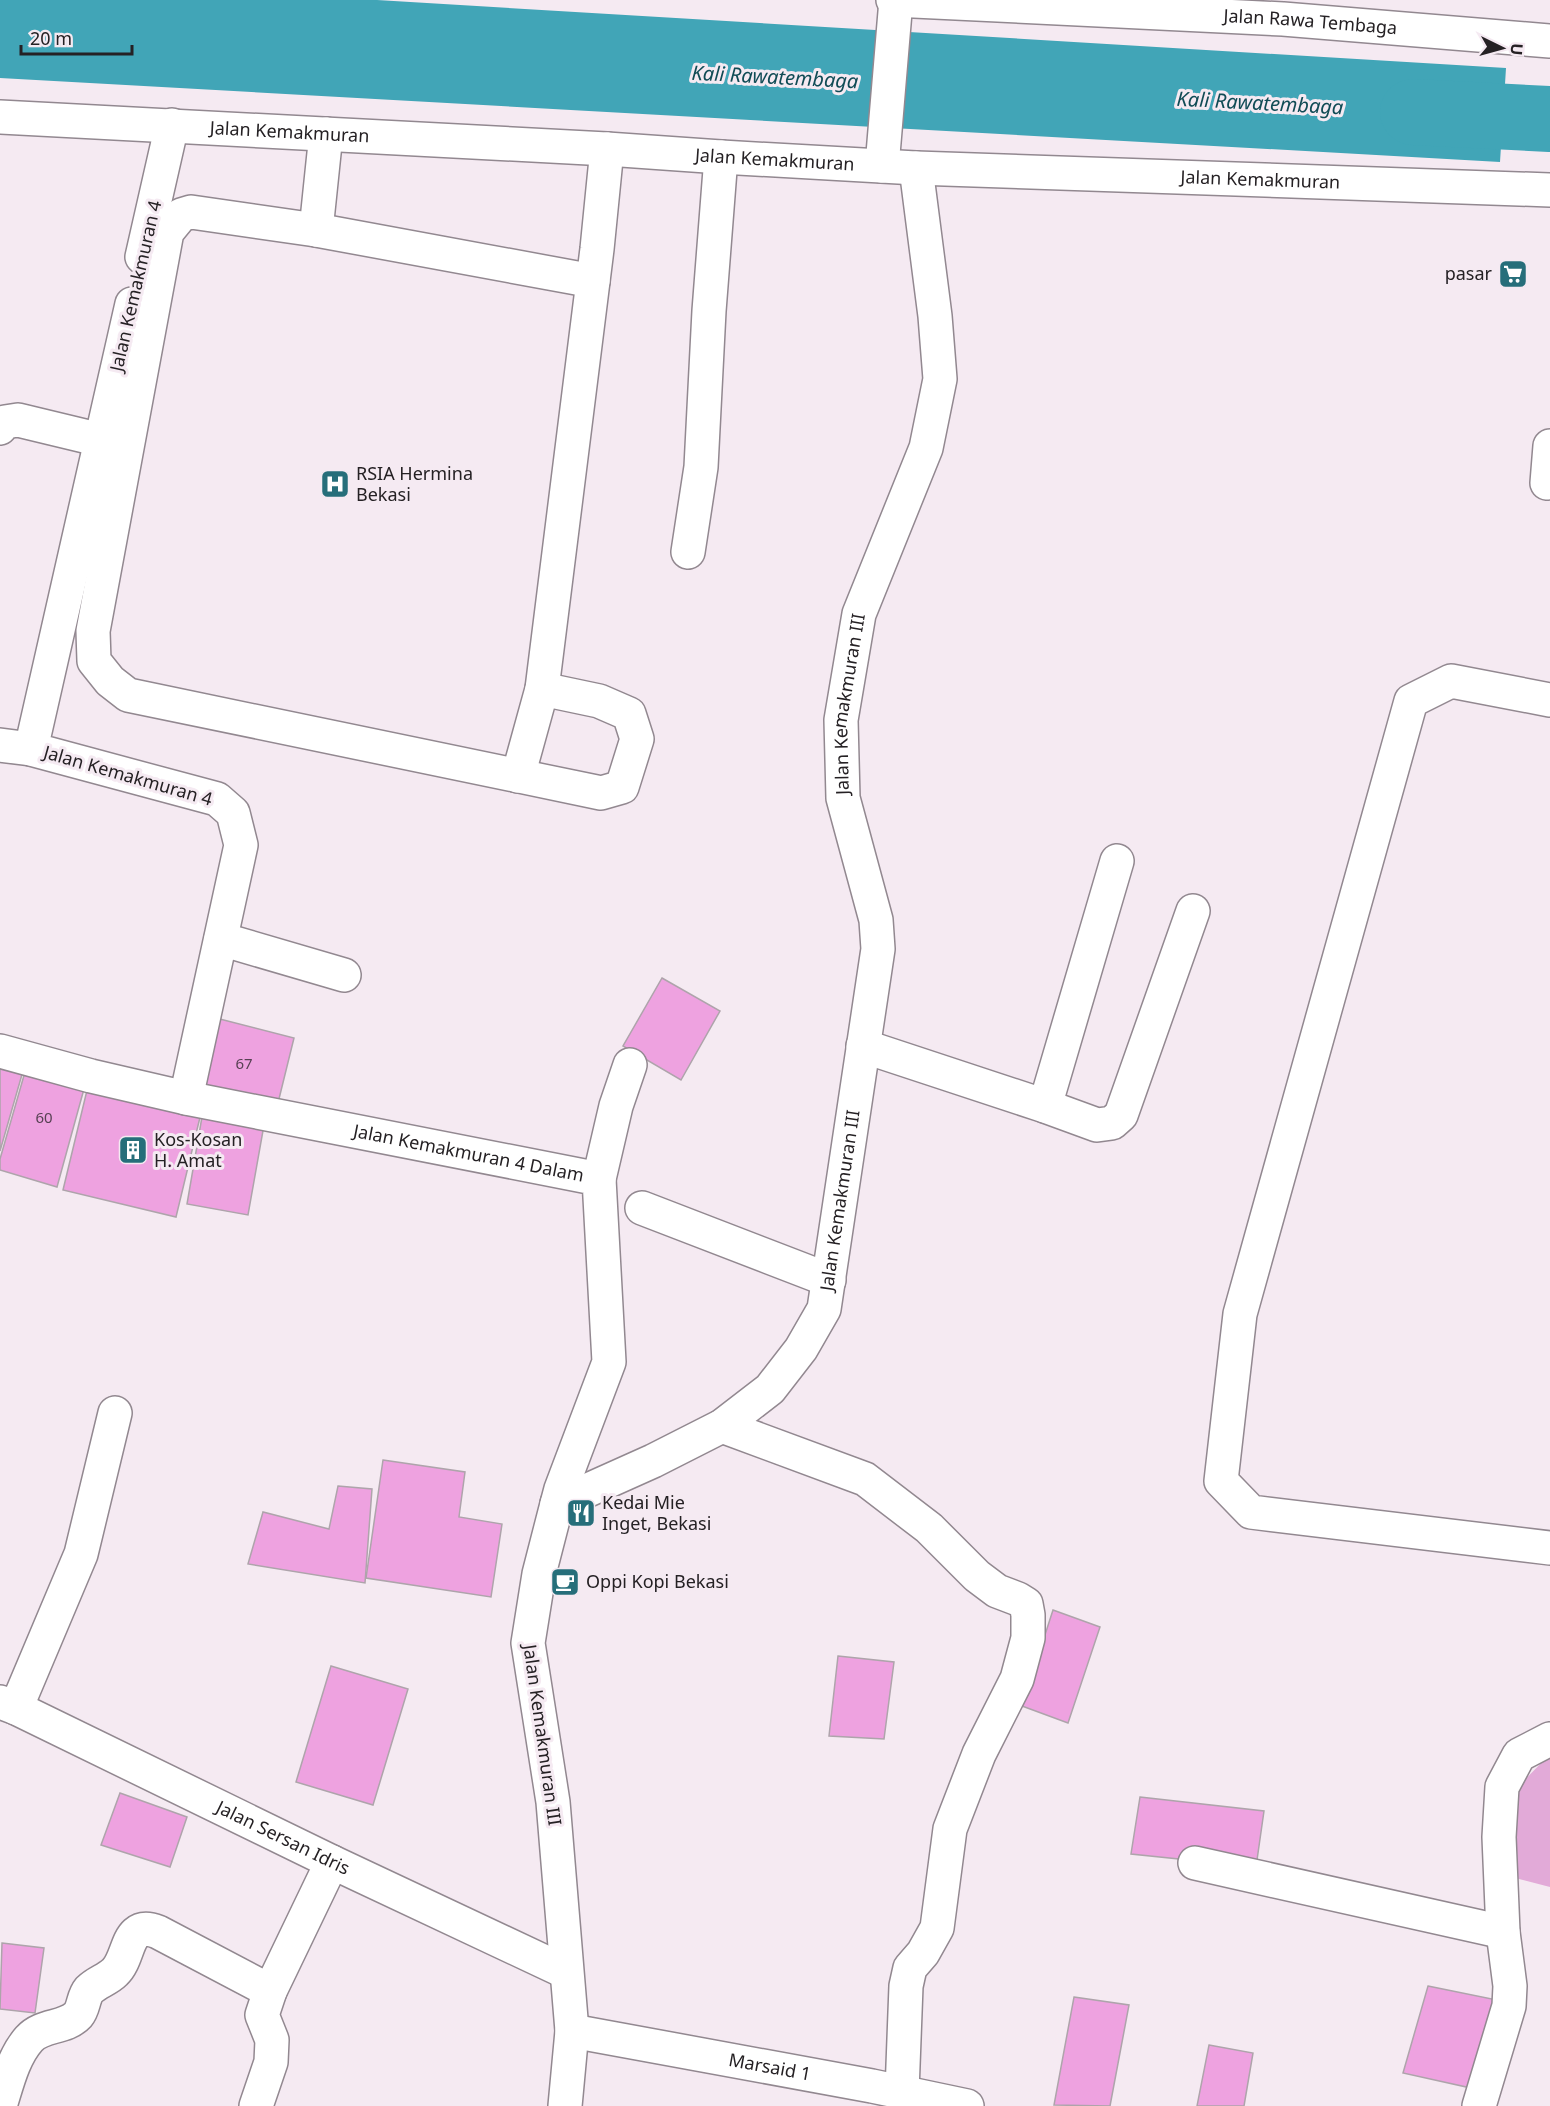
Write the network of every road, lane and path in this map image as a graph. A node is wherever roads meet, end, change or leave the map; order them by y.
1 (978, 3) edge
2 (894, 9) edge
3 (1285, 9) edge
4 (1550, 41) edge
5 (0, 117) edge
6 (172, 125) junction
7 (326, 134) junction
8 (607, 149) junction
9 (883, 156) junction
10 (721, 158) junction
11 (916, 168) junction
12 (1550, 190) edge
13 (316, 230) junction
14 (593, 281) junction
15 (0, 428) edge
16 (101, 440) junction
17 (1550, 446) edge
18 (1547, 483) dead end
19 (688, 552) dead end
20 (542, 689) junction
21 (1550, 700) edge
22 (16, 747) edge
23 (518, 776) junction
24 (1116, 861) dead end
25 (1193, 911) dead end
26 (221, 939) junction
27 (344, 975) dead end
28 (863, 1046) junction
29 (0, 1051) edge
30 (630, 1065) dead end
31 (186, 1098) junction
32 (1045, 1106) junction
33 (599, 1179) junction
34 (642, 1208) dead end
35 (830, 1280) junction
36 (115, 1413) dead end
37 (722, 1426) junction
38 (557, 1504) junction
39 (1550, 1548) edge
40 (8, 1705) edge
41 (1550, 1739) edge
42 (332, 1862) junction
43 (1195, 1863) dead end
44 (1503, 1932) junction
45 (566, 1972) junction
46 (270, 1991) junction
47 (572, 2031) junction
48 (882, 2095) edge
49 (0, 2106) edge
50 (256, 2106) edge
51 (565, 2106) edge
52 (967, 2106) edge
53 (1479, 2106) edge

1 - 2 street, Jalan Rawa Tembaga
1 - 3 street, Jalan Rawa Tembaga
2 - 9 street
3 - 4 street, Jalan Rawa Tembaga
5 - 6 street, Jalan Kemakmuran
6 - 7 street, Jalan Kemakmuran
6 - 16 street, Jalan Kemakmuran 4
7 - 8 street, Jalan Kemakmuran
7 - 13 street
8 - 10 street, Jalan Kemakmuran
8 - 14 street
9 - 10 street, Jalan Kemakmuran
9 - 11 street, Jalan Kemakmuran
10 - 19 street
11 - 12 street, Jalan Kemakmuran
11 - 28 street, Jalan Kemakmuran III
13 - 14 street
13 - 23 street
14 - 20 street
15 - 16 street
16 - 22 street, Jalan Kemakmuran 4
17 - 18 street
20 - 23 street
20 - 23 street
21 - 39 street
22 - 26 street, Jalan Kemakmuran 4
24 - 32 street
25 - 32 street
26 - 27 street
26 - 31 street, Jalan Kemakmuran 4
28 - 32 street
28 - 35 street, Jalan Kemakmuran III
29 - 31 street
30 - 33 street
31 - 33 street, Jalan Kemakmuran 4 Dalam
33 - 38 street, Jalan Kemakmuran 4 Dalam
34 - 35 street
35 - 37 street, Jalan Kemakmuran III
36 - 40 street
37 - 38 street, Jalan Kemakmuran III
37 - 48 street
38 - 45 street, Jalan Kemakmuran III
40 - 42 street, Jalan Sersan Idris
41 - 44 street
42 - 45 street, Jalan Sersan Idris
42 - 46 street
43 - 44 street
44 - 53 street
45 - 47 street, Jalan Kemakmuran III
46 - 49 street
46 - 50 street
47 - 48 street, Marsaid 1
47 - 51 street, Jalan Kemakmuran III
48 - 52 street, Marsaid 1

